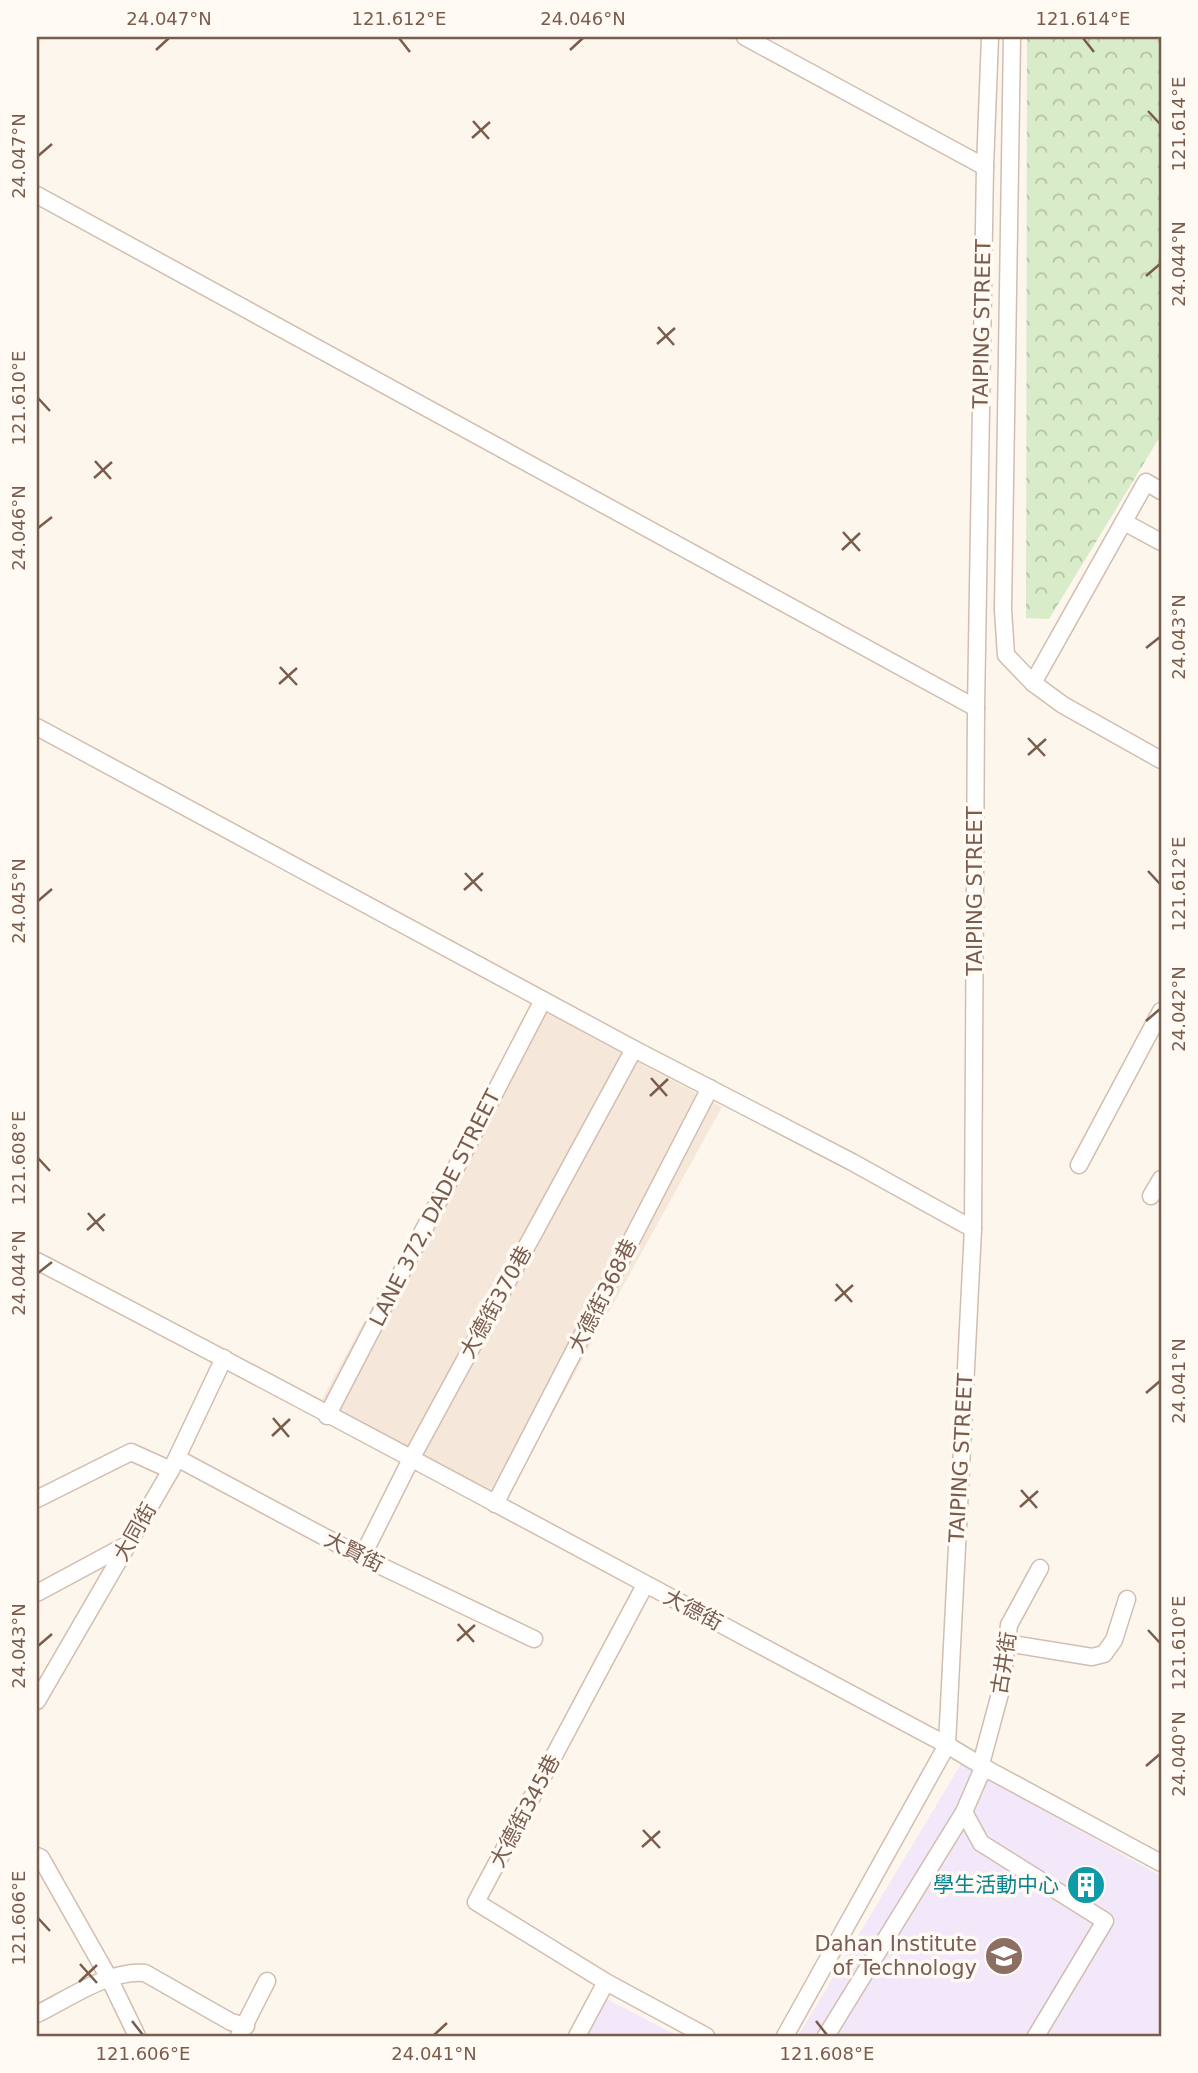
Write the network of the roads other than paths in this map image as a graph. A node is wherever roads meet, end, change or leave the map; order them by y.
1 (745, 37) edge
2 (990, 37) edge
3 (1012, 37) edge
4 (985, 167) junction
5 (37, 195) edge
6 (1161, 491) edge
7 (1124, 522) junction
8 (1161, 542) edge
9 (1032, 683) junction
10 (976, 708) junction
11 (37, 727) edge
12 (1161, 760) edge
13 (543, 1000) junction
14 (1161, 1011) edge
15 (1154, 1041) edge
16 (634, 1049) junction
17 (710, 1088) junction
18 (1079, 1165) dead end
19 (1161, 1179) edge
20 (1152, 1196) dead end
21 (972, 1229) junction
22 (37, 1261) edge
23 (224, 1358) junction
24 (327, 1416) junction
25 (411, 1459) junction
26 (174, 1464) junction
27 (37, 1499) edge
28 (495, 1504) junction
29 (130, 1543) junction
30 (362, 1557) junction
31 (1040, 1567) dead end
32 (645, 1585) junction
33 (37, 1593) edge
34 (1127, 1599) dead end
35 (534, 1639) dead end
36 (1006, 1643) junction
37 (37, 1701) edge
38 (947, 1745) junction
39 (984, 1766) junction
40 (964, 1812) junction
41 (37, 1856) edge
42 (1161, 1863) edge
43 (109, 1978) junction
44 (267, 1981) dead end
45 (606, 1982) junction
46 (37, 2014) edge
47 (243, 2031) edge
48 (137, 2036) edge
49 (578, 2036) edge
50 (706, 2036) edge
51 (785, 2036) edge
52 (826, 2036) edge
53 (1036, 2036) edge

1 - 4 street
2 - 4 street, TAIPING STREET
3 - 9 street
4 - 10 street, TAIPING STREET
5 - 10 street
6 - 7 street
7 - 8 street
7 - 9 street
9 - 12 street
10 - 21 street, TAIPING STREET
11 - 13 street
13 - 16 street
13 - 24 street, LANE 372, DADE STREET
14 - 15 street
15 - 18 street
16 - 17 street
16 - 25 street, 大德街370巷
17 - 21 street
17 - 28 street, 大德街368巷
19 - 20 street
21 - 38 street, TAIPING STREET
22 - 23 street, 大德街
23 - 24 street, 大德街
23 - 26 street, 大同街
24 - 25 street, 大德街
25 - 28 street, 大德街
25 - 30 street, 大德街370巷
26 - 27 street, 大賢街
26 - 29 street, 大同街
26 - 30 street, 大賢街
28 - 32 street, 大德街
29 - 33 street
29 - 37 street, 大同街
30 - 35 street, 大賢街
31 - 36 street, 古井街
32 - 38 street, 大德街
32 - 45 street, 大德街345巷
34 - 36 street
36 - 39 street, 古井街
38 - 39 street, 大德街
38 - 51 street
39 - 40 street, 古井街
39 - 42 street, 大德街
40 - 52 street, 古井街
40 - 53 street
41 - 43 street
43 - 46 street
43 - 47 street
43 - 48 street
44 - 47 street
45 - 49 street
45 - 50 street

